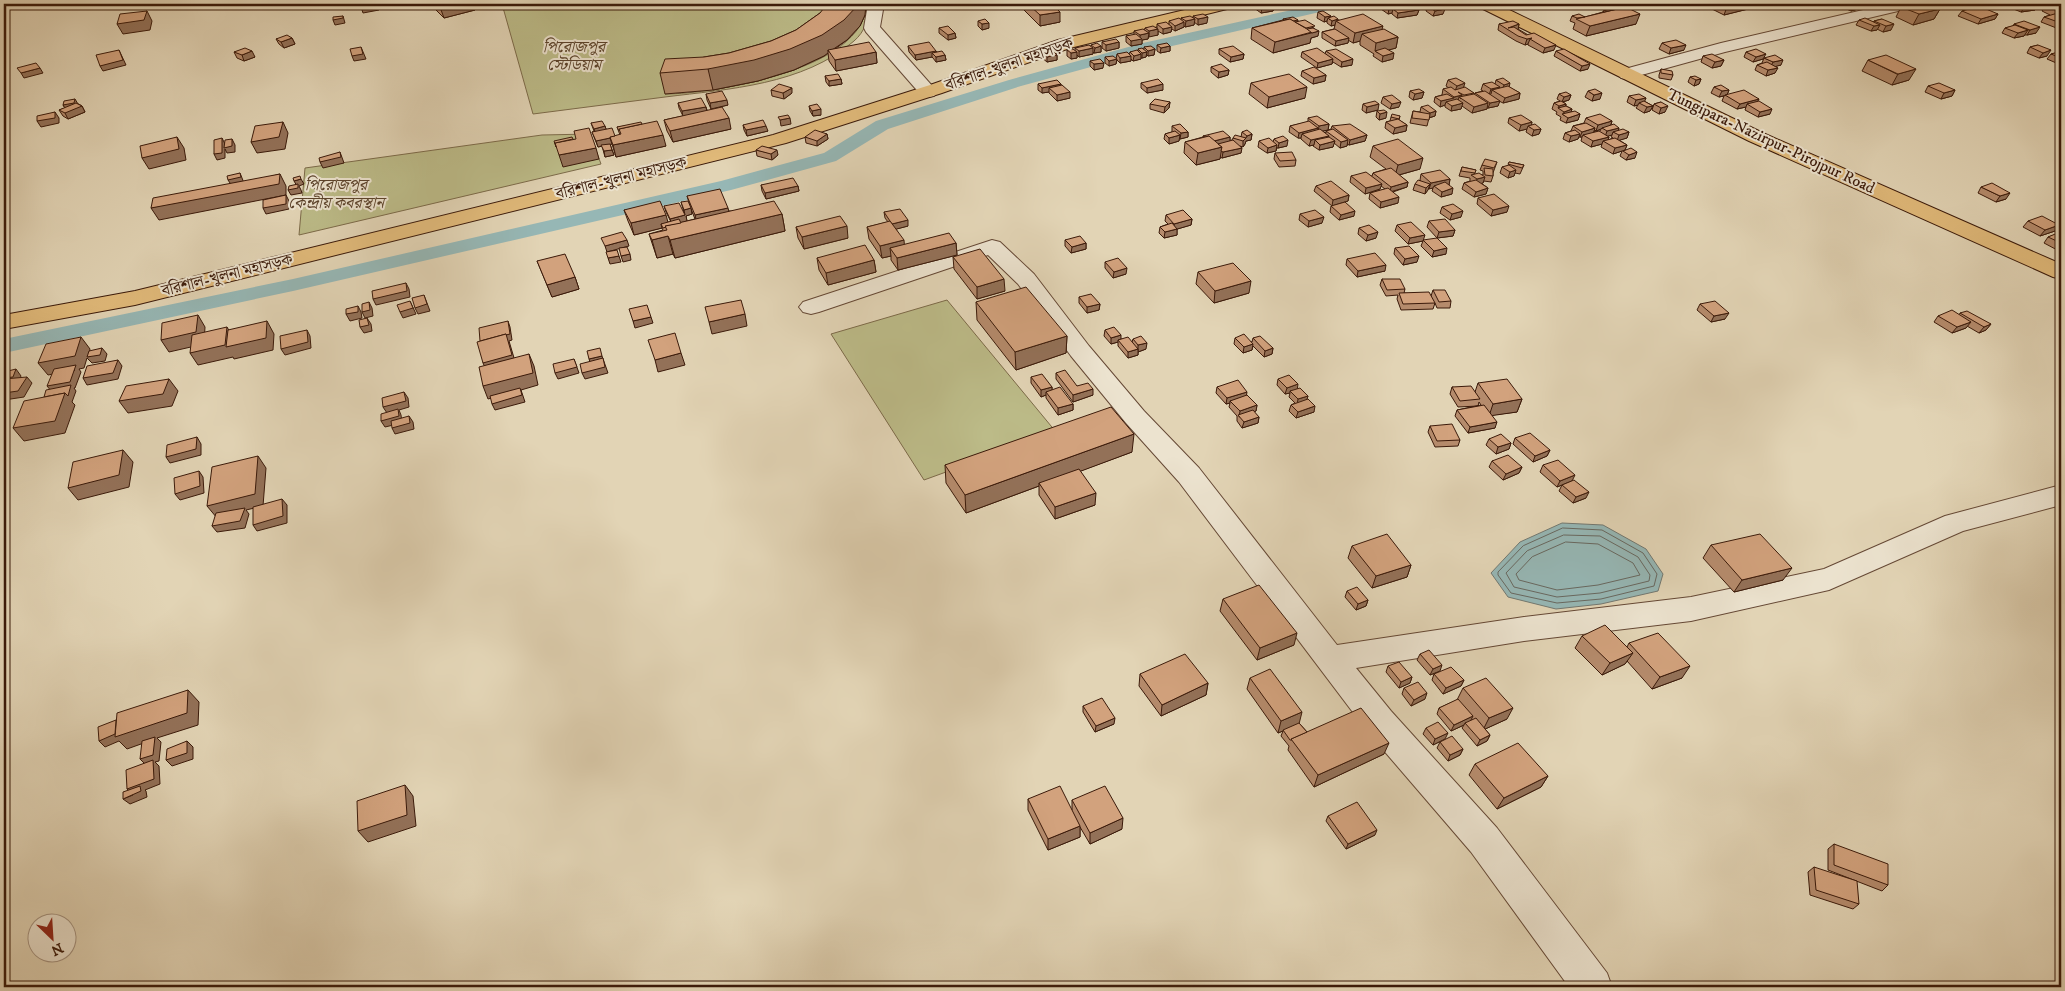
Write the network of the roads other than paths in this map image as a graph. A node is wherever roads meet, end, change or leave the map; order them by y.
1 (876, 4) edge
2 (1229, 4) edge
3 (1485, 4) edge
4 (1909, 4) edge
5 (1627, 74) junction
6 (928, 92) junction
7 (2061, 272) edge
8 (811, 307) dead end
9 (4, 322) edge
10 (2061, 495) edge
11 (1330, 659) junction
12 (1593, 987) edge

1 - 6 street
2 - 6 main road, বরিশাল-খুলনা মহাসড়ক
3 - 5 main road, Tungipara-Nazirpur-Pirojpur Road
4 - 5 street
5 - 7 main road, Tungipara-Nazirpur-Pirojpur Road
6 - 9 main road, বরিশাল-খুলনা মহাসড়ক
8 - 11 street
10 - 11 street
11 - 12 street

